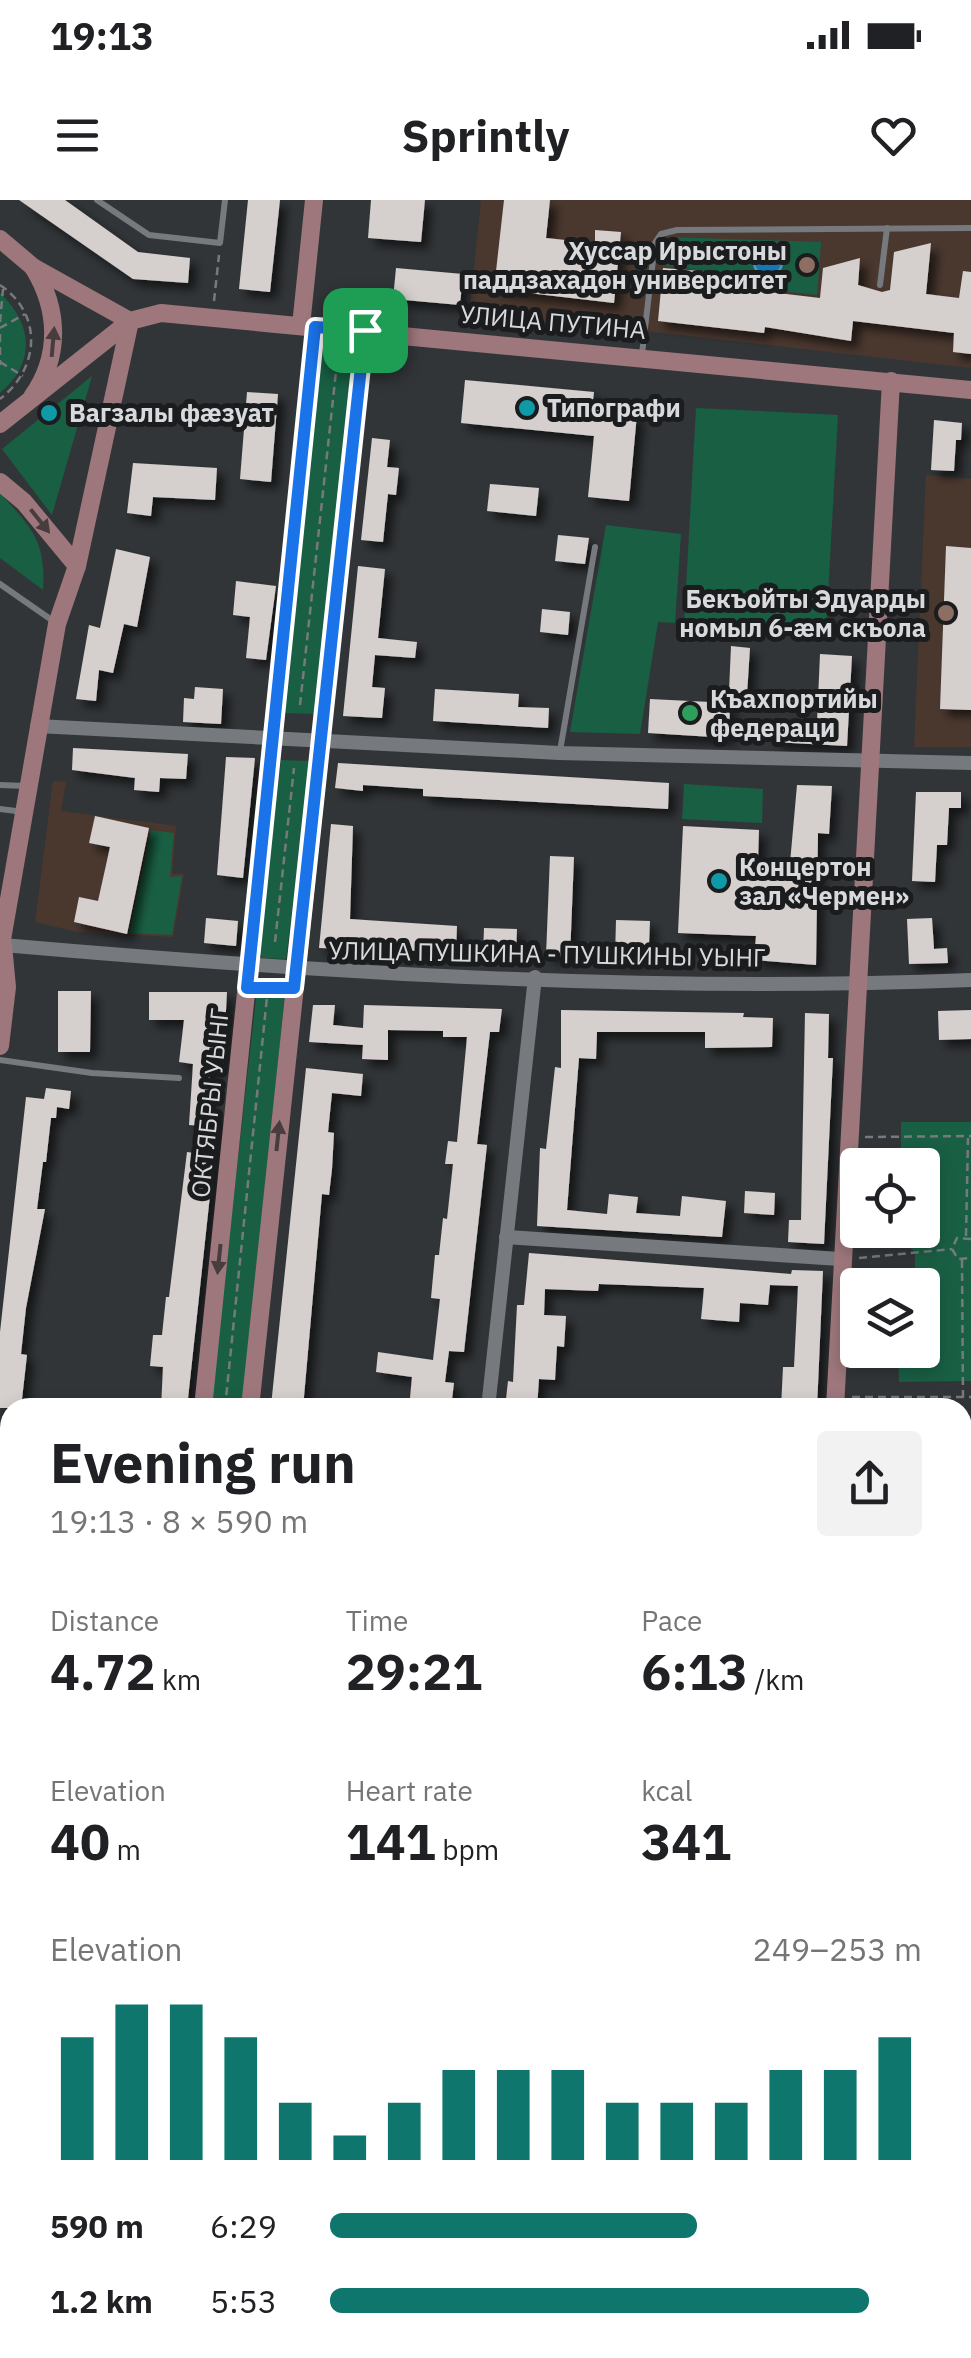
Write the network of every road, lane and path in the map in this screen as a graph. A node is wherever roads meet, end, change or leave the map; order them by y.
1 (98, 200) edge
2 (225, 200) edge
3 (314, 200) edge
4 (887, 228) junction
5 (971, 228) edge
6 (1, 239) edge
7 (220, 243) junction
8 (33, 267) junction
9 (880, 284) dead end
10 (2, 286) edge
11 (25, 314) junction
12 (213, 316) junction
13 (130, 321) junction
14 (308, 326) junction
15 (0, 328) edge
16 (365, 330) junction
17 (338, 354) dead end
18 (642, 355) junction
19 (1, 364) edge
20 (23, 376) junction
21 (892, 380) junction
22 (971, 390) edge
23 (0, 399) edge
24 (19, 412) junction
25 (0, 424) edge
26 (0, 482) edge
27 (595, 547) dead end
28 (76, 566) junction
29 (0, 584) edge
30 (57, 624) junction
31 (277, 701) junction
32 (300, 705) junction
33 (324, 706) junction
34 (37, 726) junction
35 (273, 739) junction
36 (320, 742) junction
37 (559, 753) junction
38 (271, 758) junction
39 (870, 762) junction
40 (318, 763) junction
41 (971, 763) edge
42 (294, 768) junction
43 (0, 785) edge
44 (28, 786) junction
45 (0, 810) edge
46 (25, 812) junction
47 (2, 935) edge
48 (252, 937) junction
49 (275, 942) junction
50 (298, 943) junction
51 (249, 966) junction
52 (535, 977) junction
53 (294, 979) junction
54 (971, 980) edge
55 (856, 984) junction
56 (268, 987) junction
57 (247, 988) junction
58 (0, 1046) edge
59 (0, 1060) edge
60 (179, 1078) dead end
61 (848, 1136) junction
62 (969, 1136) edge
63 (506, 1237) junction
64 (968, 1237) edge
65 (952, 1249) junction
66 (971, 1258) edge
67 (840, 1259) junction
68 (962, 1260) junction
69 (963, 1397) junction
70 (971, 1397) edge
71 (205, 1398) edge
72 (226, 1398) edge
73 (251, 1398) edge
74 (489, 1398) edge
75 (835, 1398) edge
76 (937, 1398) edge

1 - 7 lane
2 - 7 lane
3 - 14 street, ОКТЯБРЫ УЫНГ
4 - 5 lane
4 - 9 lane
4 - 18 lane
6 - 8 street
7 - 12 path
8 - 13 street
24 -> 8 street
10 - 11 path
10 - 15 path
11 - 15 path
11 - 20 path
12 - 13 street, УЛИЦА ПУТИНА
12 - 14 street, УЛИЦА ПУТИНА
13 - 24 street
13 - 28 street
14 - 16 street, УЛИЦА ПУТИНА
14 - 31 street, ОКТЯБРЫ УЫНГ
15 - 19 path
16 - 18 street, УЛИЦА ПУТИНА
16 - 33 street
17 - 32 path
18 - 21 street, УЛИЦА ПУТИНА
19 - 20 path
20 - 23 path
21 - 22 street, УЛИЦА ПУТИНА
21 - 39 street
24 - 25 street
26 -> 28 street
27 - 37 lane
28 - 30 street
29 - 30 lane
30 - 34 street
31 - 32 path
31 - 35 street, ОКТЯБРЫ УЫНГ
32 - 33 path
33 - 36 street
34 - 35 street
34 - 44 street
35 - 36 street
35 - 38 street, ОКТЯБРЫ УЫНГ
36 - 37 street
36 - 40 street
37 - 39 street
38 - 42 path
38 - 48 street, ОКТЯБРЫ УЫНГ
39 - 41 street
39 - 55 street
40 - 42 path
40 - 50 street
42 - 49 path
43 - 44 lane
44 - 46 street
45 - 46 lane
46 - 47 street
47 - 51 street, УЛИЦА ПУШКИНА - ПУШКИНЫ УЫНГ
47 - 58 street
48 - 49 path
48 - 51 street, ОКТЯБРЫ УЫНГ
49 - 50 path
50 - 53 street
51 - 53 street, УЛИЦА ПУШКИНА - ПУШКИНЫ УЫНГ
51 - 57 street, ОКТЯБРЫ УЫНГ
52 - 53 street, УЛИЦА ПУШКИНА - ПУШКИНЫ УЫНГ
52 - 55 street, УЛИЦА ПУШКИНА - ПУШКИНЫ УЫНГ
52 - 63 street
53 - 56 path
73 -> 53 street
54 - 55 street, УЛИЦА ПУШКИНА - ПУШКИНЫ УЫНГ
55 - 61 street
56 - 57 path
56 - 72 path
57 -> 71 street, ОКТЯБРЫ УЫНГ
59 - 60 lane
61 - 62 path
61 - 67 street
62 - 64 path
63 - 67 street
63 - 74 street
64 - 65 path
65 - 67 path
65 - 68 path
66 - 68 path
67 - 75 street
68 - 69 path
69 - 70 path
69 - 76 path

